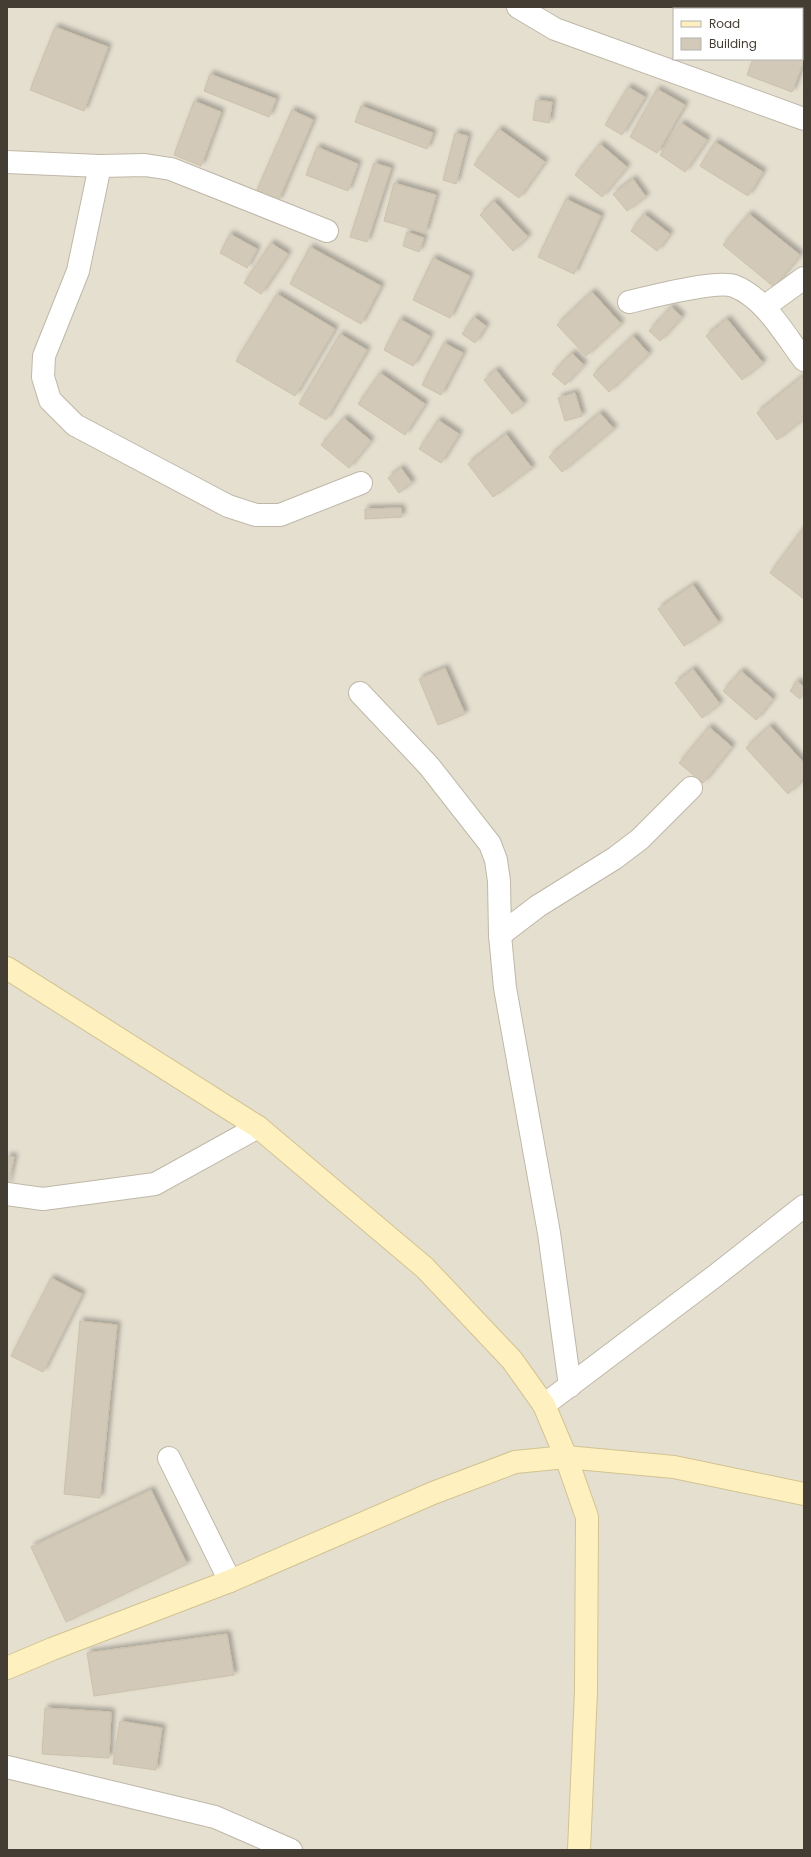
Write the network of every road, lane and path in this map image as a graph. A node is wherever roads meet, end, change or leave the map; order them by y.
1 (518, 7) edge
2 (804, 119) edge
3 (7, 162) edge
4 (100, 166) junction
5 (327, 231) dead end
6 (804, 278) edge
7 (629, 302) dead end
8 (764, 307) junction
9 (804, 360) edge
10 (361, 483) dead end
11 (360, 693) dead end
12 (691, 788) dead end
13 (500, 934) junction
14 (7, 968) edge
15 (258, 1127) junction
16 (7, 1194) edge
17 (804, 1206) edge
18 (570, 1386) junction
19 (544, 1405) junction
20 (566, 1457) junction
21 (170, 1458) dead end
22 (804, 1494) edge
23 (230, 1581) junction
24 (7, 1668) edge
25 (7, 1767) edge
26 (291, 1850) edge
27 (579, 1850) edge

1 - 2 street
3 - 4 street
4 - 5 street
4 - 10 street
6 - 8 street
7 - 8 street
8 - 9 street
11 - 13 street
12 - 13 street
13 - 18 street
14 - 15 street
15 - 16 street
15 - 19 street
17 - 18 street
18 - 19 street
19 - 20 street
20 - 22 street
20 - 23 street
20 - 27 street
21 - 23 street
23 - 24 street
25 - 26 street

